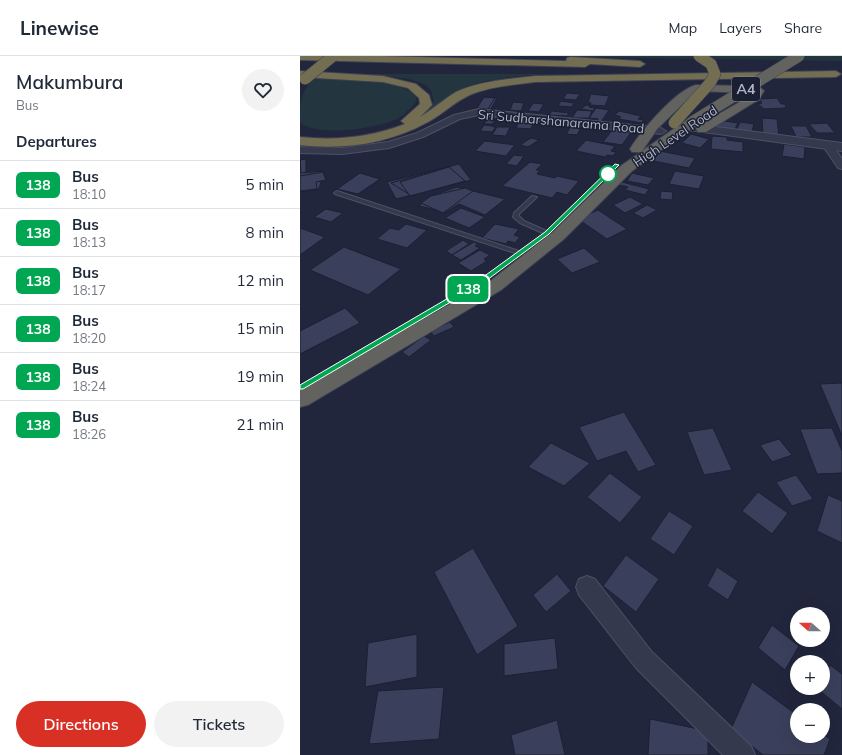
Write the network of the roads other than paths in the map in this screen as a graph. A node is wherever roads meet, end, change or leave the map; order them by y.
1 (324, 56) edge
2 (333, 56) edge
3 (486, 56) edge
4 (784, 56) edge
5 (799, 56) edge
6 (300, 57) edge
7 (696, 60) edge
8 (300, 65) edge
9 (724, 65) dead end
10 (740, 65) dead end
11 (840, 72) edge
12 (301, 78) edge
13 (687, 124) junction
14 (655, 130) junction
15 (300, 134) edge
16 (300, 141) edge
17 (828, 146) junction
18 (842, 147) edge
19 (300, 150) edge
20 (842, 166) edge
21 (337, 193) dead end
22 (534, 197) dead end
23 (547, 233) junction
24 (520, 253) junction
25 (300, 387) edge
26 (300, 399) edge
27 (587, 587) dead end
28 (742, 755) edge

1 - 12 highway
2 - 12 highway, bridge
3 - 6 highway
4 - 13 highway, High Level Road / A4
5 - 13 highway, High Level Road / A4, bridge
7 - 9 highway
7 - 13 highway, bridge
8 - 11 highway
10 - 11 highway
11 - 16 highway
12 - 15 highway
13 - 14 highway, High Level Road / A4
13 - 14 highway
13 - 17 street
13 - 26 highway, High Level Road / A4
14 - 19 street, Sri Sudharshanarama Road
14 - 23 highway, High Level Road / A4
17 - 18 street
17 - 20 street
21 - 24 lane
22 - 23 lane
23 - 24 highway, High Level Road / A4
24 - 25 highway, High Level Road / A4
27 - 28 street

